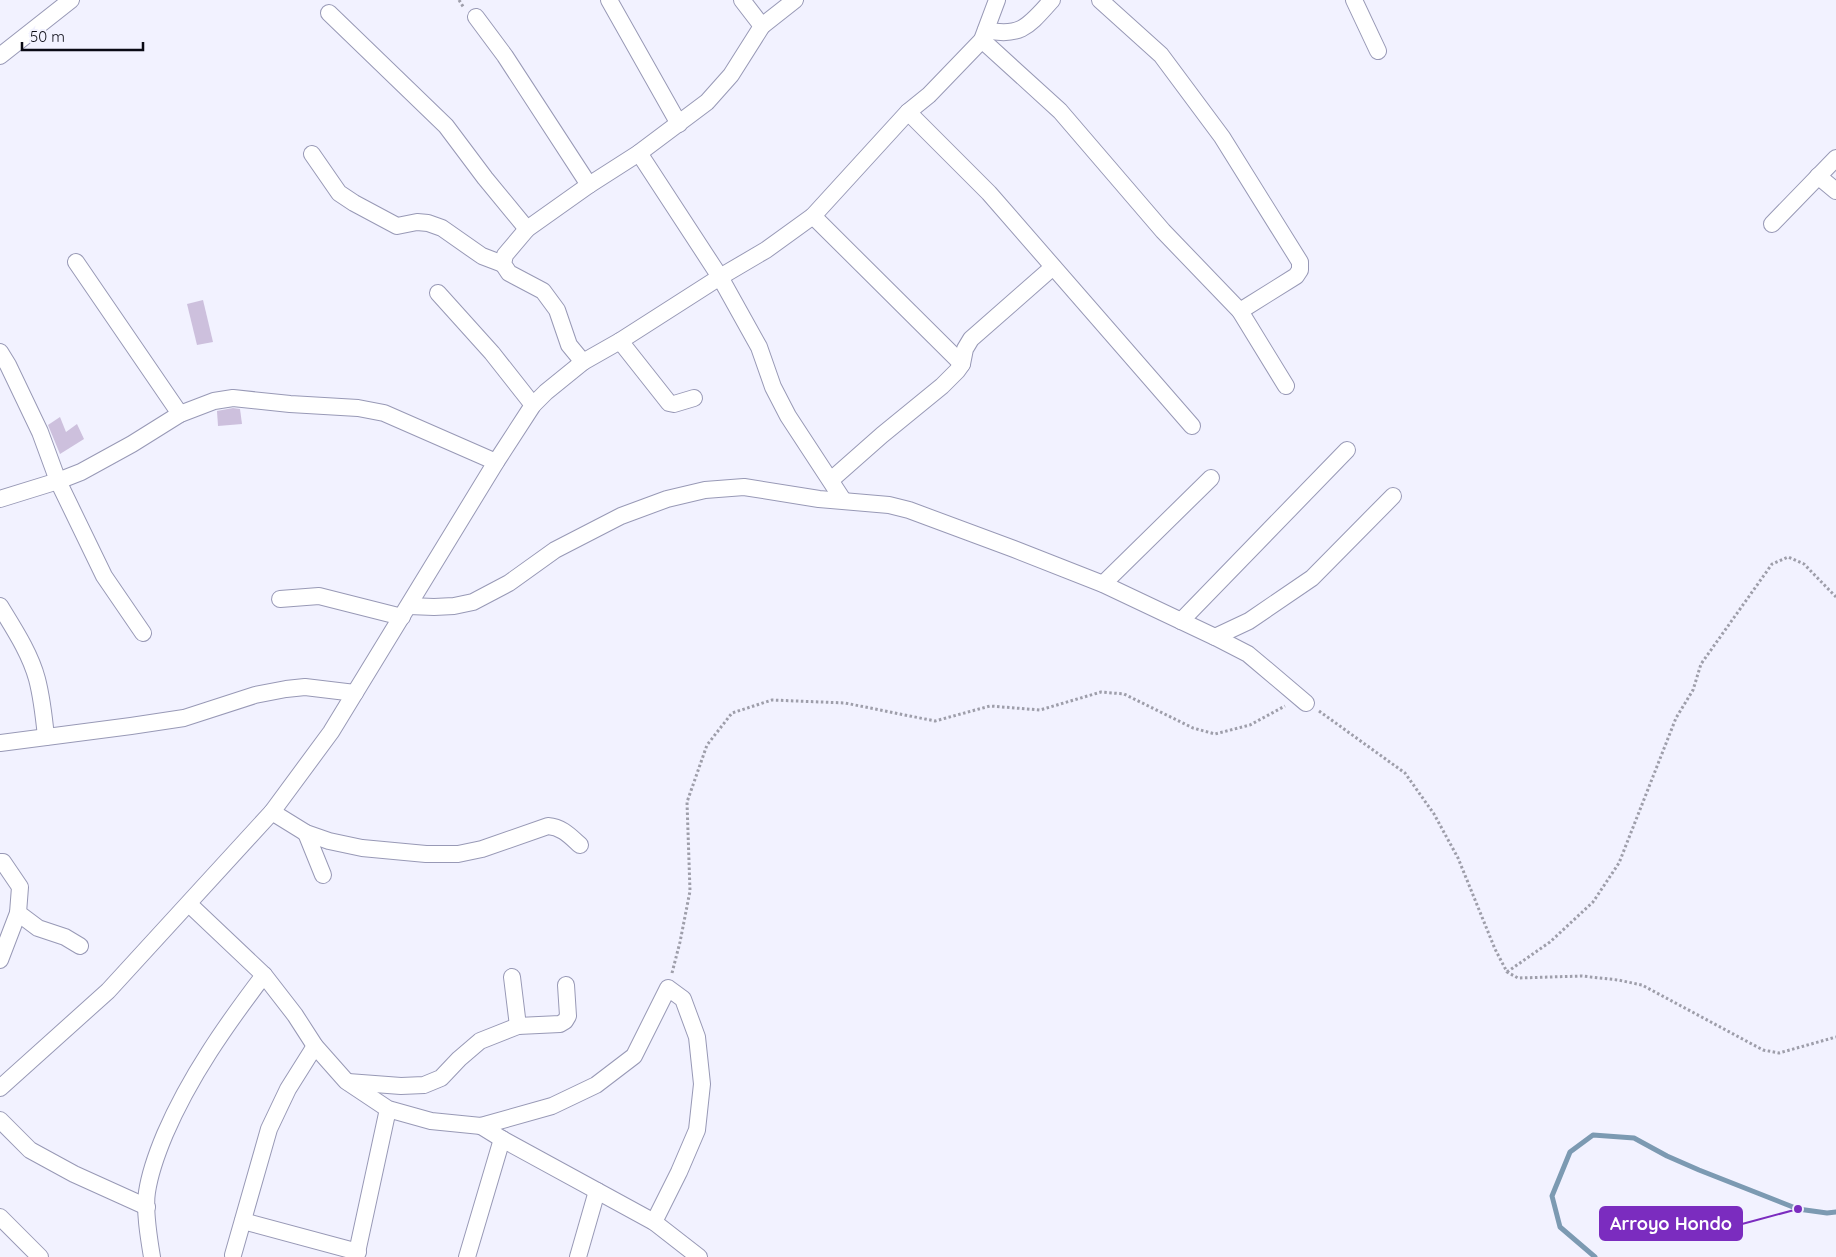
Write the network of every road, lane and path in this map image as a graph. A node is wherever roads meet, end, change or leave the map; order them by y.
1 (71, 0) edge
2 (609, 0) edge
3 (742, 0) edge
4 (795, 0) edge
5 (997, 0) edge
6 (1052, 0) edge
7 (1100, 0) edge
8 (1354, 0) edge
9 (329, 13) dead end
10 (476, 17) dead end
11 (762, 26) junction
12 (984, 35) junction
13 (1378, 51) dead end
14 (0, 56) edge
15 (908, 112) junction
16 (679, 124) junction
17 (639, 153) junction
18 (312, 154) dead end
19 (1836, 158) edge
20 (1818, 176) junction
21 (589, 185) junction
22 (1836, 191) edge
23 (813, 216) junction
24 (1772, 224) dead end
25 (527, 229) junction
26 (76, 262) dead end
27 (503, 264) junction
28 (1053, 267) junction
29 (720, 277) junction
30 (438, 294) dead end
31 (1240, 311) junction
32 (620, 341) junction
33 (0, 352) edge
34 (583, 362) junction
35 (962, 364) junction
36 (1286, 386) dead end
37 (694, 398) dead end
38 (534, 405) junction
39 (180, 414) junction
40 (1192, 426) dead end
41 (1347, 450) dead end
42 (496, 462) junction
43 (1211, 478) dead end
44 (831, 480) junction
45 (58, 481) junction
46 (1393, 496) dead end
47 (0, 499) edge
48 (843, 500) junction
49 (1104, 584) junction
50 (1836, 597) edge
51 (280, 599) dead end
52 (0, 606) edge
53 (405, 611) junction
54 (1181, 622) junction
55 (142, 633) dead end
56 (1215, 637) junction
57 (355, 693) junction
58 (1306, 702) junction
59 (46, 737) junction
60 (0, 742) edge
61 (272, 812) junction
62 (306, 833) junction
63 (580, 845) dead end
64 (0, 862) edge
65 (323, 875) dead end
66 (189, 904) junction
67 (18, 913) junction
68 (80, 946) dead end
69 (0, 960) edge
70 (1507, 972) junction
71 (264, 975) junction
72 (512, 977) dead end
73 (566, 985) dead end
74 (668, 988) junction
75 (518, 1026) junction
76 (1836, 1037) edge
77 (315, 1046) junction
78 (346, 1082) junction
79 (0, 1088) edge
80 (388, 1109) junction
81 (0, 1120) edge
82 (481, 1126) junction
83 (502, 1139) junction
84 (597, 1191) junction
85 (147, 1207) junction
86 (0, 1218) edge
87 (243, 1221) junction
88 (654, 1222) junction
89 (357, 1254) edge
90 (234, 1255) dead end
91 (40, 1257) edge
92 (152, 1257) edge
93 (467, 1257) edge
94 (578, 1257) edge
95 (699, 1257) edge

1 - 14 street
2 - 16 street
3 - 11 street
4 - 11 street
5 - 12 street
6 - 12 street
7 - 31 street
8 - 13 street
9 - 25 street
10 - 21 street
11 - 16 street
12 - 15 street
12 - 31 street
15 - 23 street
15 - 28 street
16 - 17 street
17 - 21 street
17 - 29 street
18 - 27 street
19 - 20 street
20 - 22 street
20 - 24 street
21 - 25 street
23 - 29 street
23 - 35 street
25 - 27 street
26 - 39 street
27 - 34 street
28 - 35 street
28 - 40 street
29 - 32 street
29 - 44 street
30 - 38 street
31 - 36 street
32 - 34 street
32 - 37 street
33 - 45 street
34 - 38 street
35 - 44 street
38 - 42 street
39 - 42 street
39 - 45 street
41 - 54 street
42 - 53 street
43 - 49 street
44 - 48 street
45 - 47 street
45 - 55 street
46 - 56 street
48 - 49 street
48 - 53 street
49 - 54 street
50 - 70 path
51 - 53 street
52 - 59 street
53 - 57 street
54 - 56 street
56 - 58 street
57 - 59 street
57 - 61 street
58 - 70 path
58 - 74 path
59 - 60 street
61 - 62 street
61 - 66 street
62 - 63 street
62 - 65 street
64 - 67 street
66 - 71 street
66 - 79 street
67 - 68 street
67 - 69 street
70 - 76 path
71 - 77 street
71 - 85 street
72 - 75 street
73 - 75 street
74 - 82 street
74 - 88 street
75 - 78 street
77 - 78 street
77 - 87 street
78 - 80 street
80 - 82 street
80 - 89 street
81 - 85 street
82 - 83 street
83 - 84 street
83 - 93 street
84 - 88 street
84 - 94 street
85 - 92 street
86 - 91 street
87 - 89 street
87 - 90 street
88 - 95 street

